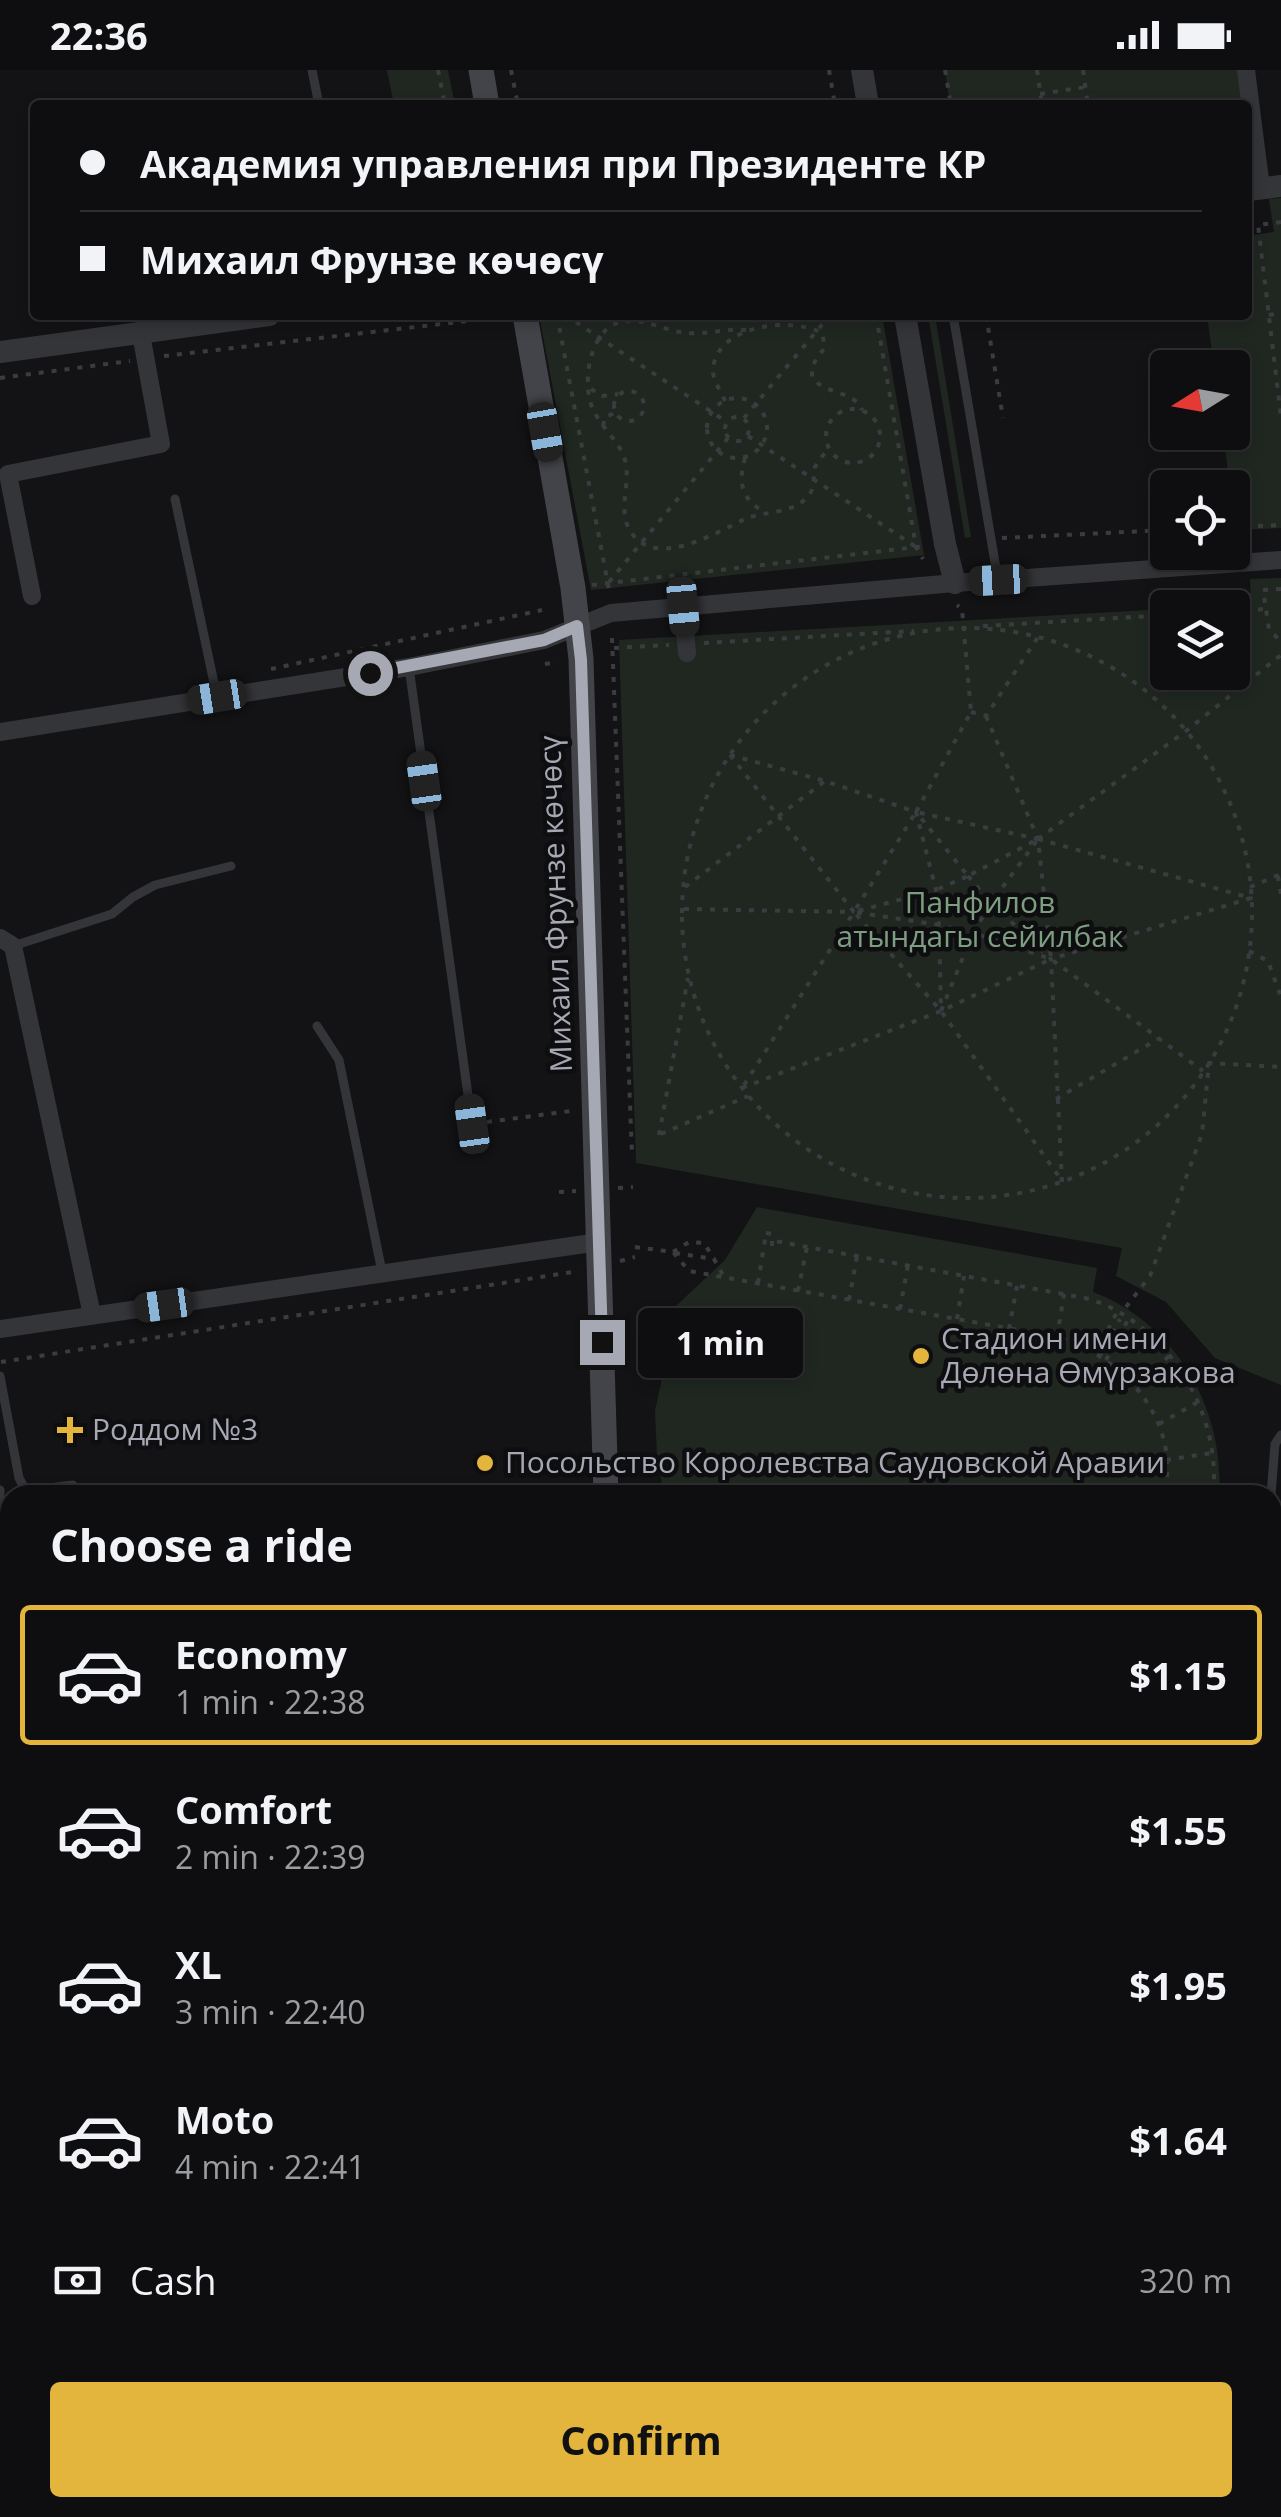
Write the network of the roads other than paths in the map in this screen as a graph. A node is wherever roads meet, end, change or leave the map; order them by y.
1 (312, 70) edge
2 (481, 70) edge
3 (862, 70) edge
4 (1246, 70) edge
5 (317, 100) edge
6 (487, 100) edge
7 (867, 100) edge
8 (1250, 100) edge
9 (1252, 112) edge
10 (1263, 188) edge
11 (234, 320) edge
12 (517, 320) edge
13 (907, 320) edge
14 (954, 320) edge
15 (140, 334) junction
16 (0, 352) edge
17 (175, 499) dead end
18 (1281, 560) edge
19 (998, 580) junction
20 (954, 593) junction
21 (32, 596) dead end
22 (683, 607) junction
23 (577, 626) junction
24 (687, 648) road end
25 (409, 667) junction
26 (217, 697) junction
27 (0, 732) edge
28 (231, 866) dead end
29 (7, 942) edge
30 (317, 1026) dead end
31 (472, 1124) road end
32 (607, 1252) junction
33 (382, 1274) junction
34 (92, 1315) junction
35 (0, 1328) edge
36 (0, 1376) edge
37 (1281, 1435) edge
38 (23, 1485) edge
39 (606, 1485) edge
40 (1272, 1485) edge
41 (0, 1490) edge
42 (0, 1508) edge

1 - 5 lane
2 - 6 main road
3 - 7 street
4 - 8 street
9 - 10 street
11 - 15 street
12 - 23 main road, Михаил Фрунзе көчөсү
13 - 20 street
14 - 19 lane
15 - 16 street
15 - 21 street
17 - 26 lane
18 - 19 street
19 - 20 street
20 - 22 street
22 - 23 street
22 - 24 street
23 - 25 street
23 - 32 main road, Михаил Фрунзе көчөсү
25 - 26 street
25 - 31 lane
26 - 27 street
28 - 29 lane
29 - 34 street
30 - 33 lane
32 - 33 street
32 - 39 main road, Михаил Фрунзе көчөсү
33 - 34 street
34 - 35 street
36 - 38 lane
37 - 40 lane
41 - 42 lane

